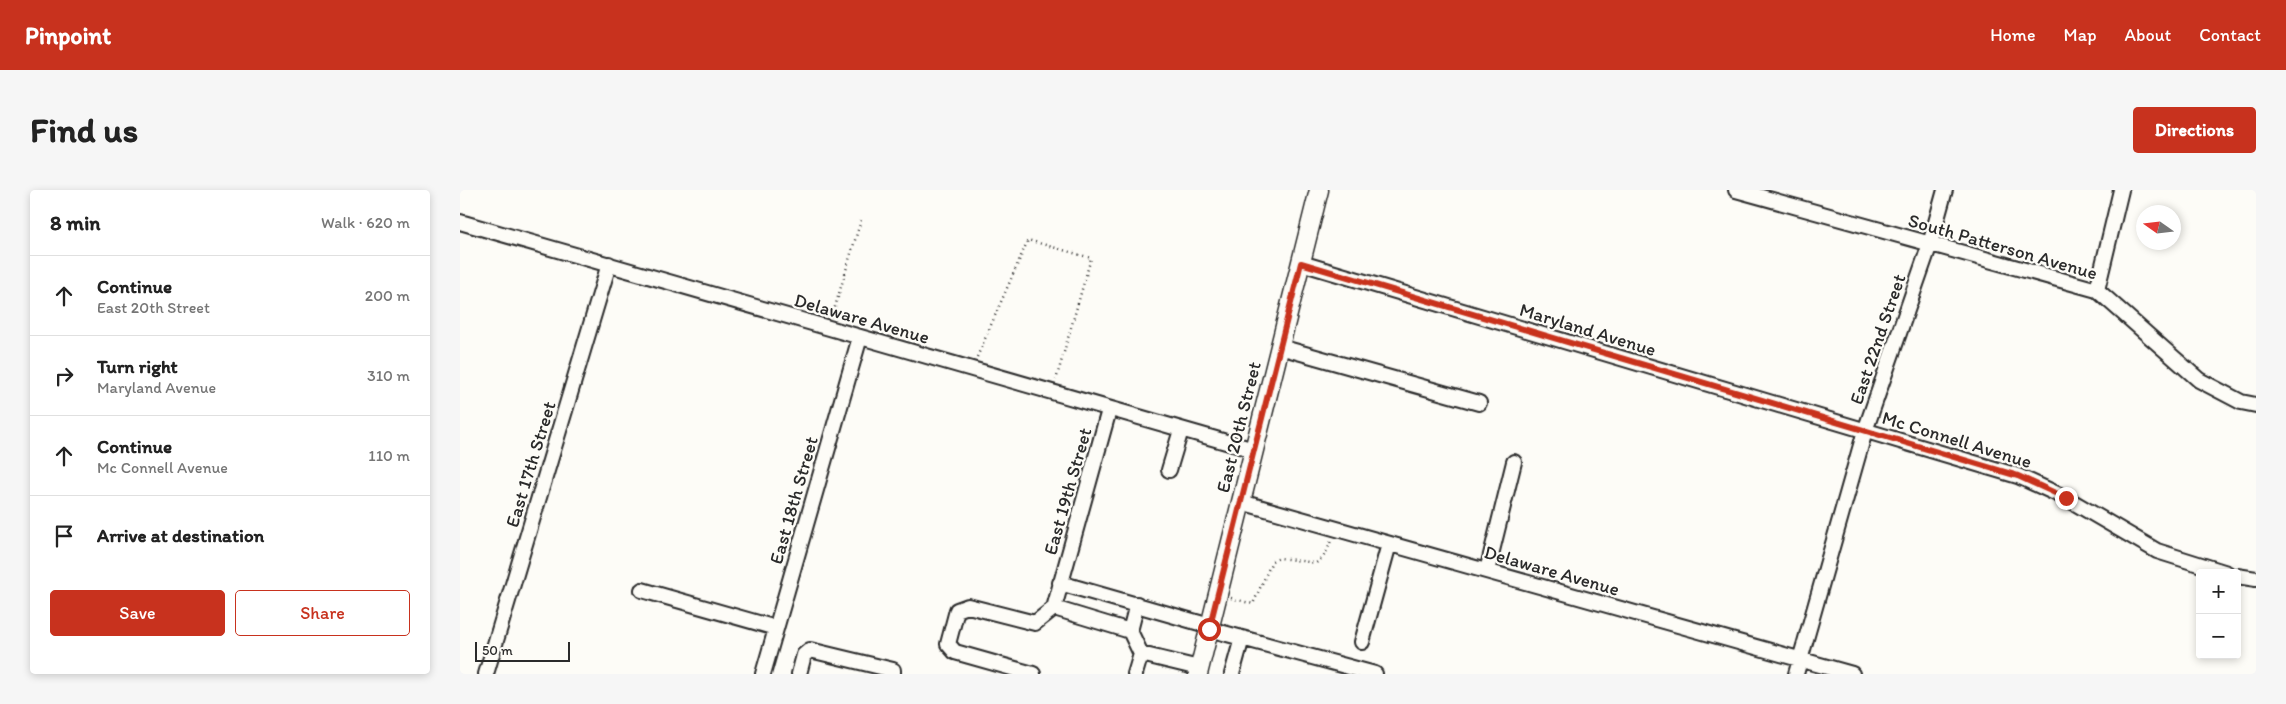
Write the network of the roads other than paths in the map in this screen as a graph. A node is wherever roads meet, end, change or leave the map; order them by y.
1 (1319, 190) edge
2 (1736, 190) edge
3 (1945, 190) edge
4 (2121, 190) edge
5 (460, 222) edge
6 (1930, 244) junction
7 (1301, 263) junction
8 (609, 264) junction
9 (2097, 290) junction
10 (860, 337) junction
11 (1280, 347) junction
12 (1480, 403) dead end
13 (2256, 405) edge
14 (1109, 410) junction
15 (1180, 430) junction
16 (1865, 431) junction
17 (1254, 450) junction
18 (1514, 462) dead end
19 (1169, 470) dead end
20 (1241, 502) junction
21 (1389, 544) junction
22 (2214, 569) edge
23 (1487, 571) junction
24 (2241, 577) edge
25 (2256, 579) edge
26 (1060, 583) junction
27 (642, 590) dead end
28 (1137, 604) junction
29 (1054, 608) junction
30 (776, 628) junction
31 (1210, 628) junction
32 (1130, 631) junction
33 (1242, 638) junction
34 (1362, 642) dead end
35 (1141, 654) junction
36 (1800, 659) junction
37 (1198, 671) edge
38 (486, 674) edge
39 (763, 674) edge
40 (799, 674) edge
41 (893, 674) edge
42 (1033, 674) edge
43 (1135, 674) edge
44 (1232, 674) edge
45 (1376, 674) edge
46 (1796, 674) edge
47 (1852, 674) edge

1 - 7 main road, East 20th Street
2 - 6 street, South Patterson Avenue
3 - 6 street, East 22nd Street
4 - 9 street
5 - 8 street, Delaware Avenue
6 - 9 street, South Patterson Avenue
6 - 16 street, East 22nd Street
7 - 11 main road, East 20th Street
7 - 16 street, Maryland Avenue
8 - 10 street, Delaware Avenue
8 - 38 street, East 17th Street
9 - 13 street, South Patterson Avenue
10 - 14 street, Delaware Avenue
10 - 30 street, East 18th Street
11 - 12 street
11 - 17 main road, East 20th Street
14 - 15 street, Delaware Avenue
14 - 26 street, East 19th Street
15 - 17 street, Delaware Avenue
15 - 19 street
16 - 22 street, Mc Connell Avenue
16 - 36 street, East 22nd Street
17 - 20 main road, East 20th Street
18 - 23 street
20 - 21 street, Delaware Avenue
20 - 31 main road, East 20th Street
21 - 23 street, Delaware Avenue
21 - 34 street
23 - 36 street, Delaware Avenue
24 - 25 street
26 - 28 street
26 - 29 street, East 19th Street
27 - 30 street
28 - 31 street
28 - 32 street
29 - 32 street
29 - 42 street
30 - 39 street, East 18th Street
31 - 33 street
31 - 37 main road, East 20th Street
32 - 35 street
33 - 44 street
33 - 45 street
35 - 37 street
35 - 43 street
36 - 46 street, East 22nd Street
36 - 47 street, Delaware Avenue
40 - 41 street

